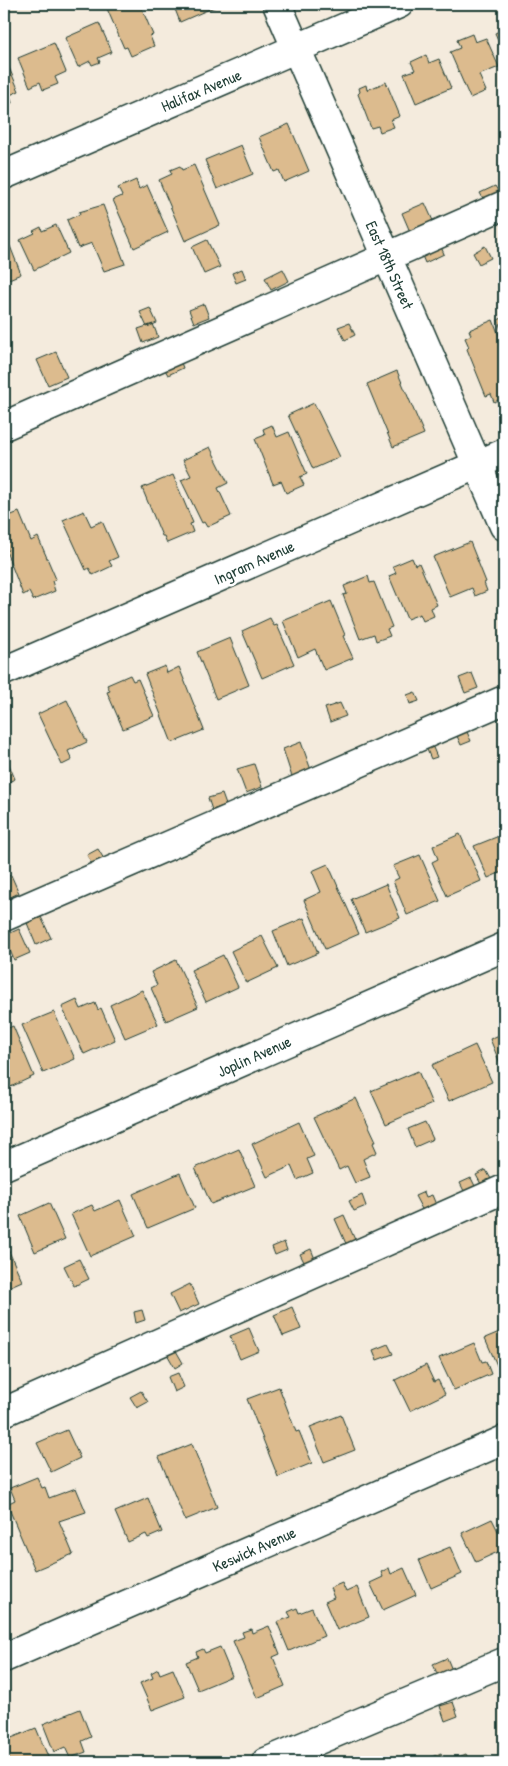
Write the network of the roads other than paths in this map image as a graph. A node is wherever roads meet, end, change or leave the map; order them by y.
1 (277, 4) edge
2 (399, 4) edge
3 (296, 49) junction
4 (4, 176) edge
5 (504, 205) edge
6 (387, 256) junction
7 (4, 426) edge
8 (504, 453) edge
9 (477, 464) junction
10 (504, 526) edge
11 (4, 671) edge
12 (504, 700) edge
13 (4, 918) edge
14 (504, 947) edge
15 (4, 1166) edge
16 (504, 1190) edge
17 (4, 1412) edge
18 (504, 1440) edge
19 (4, 1658) edge
20 (504, 1662) edge
21 (266, 1762) edge

1 - 3 street, East 18th Street
2 - 3 street, Halifax Avenue
3 - 4 street, Halifax Avenue
3 - 6 street, East 18th Street
5 - 6 street
6 - 7 street
6 - 9 street, East 18th Street
8 - 9 street, Ingram Avenue
9 - 10 street, East 18th Street
9 - 11 street, Ingram Avenue
12 - 13 street
14 - 15 street, Joplin Avenue
16 - 17 street
18 - 19 street, Keswick Avenue
20 - 21 street

